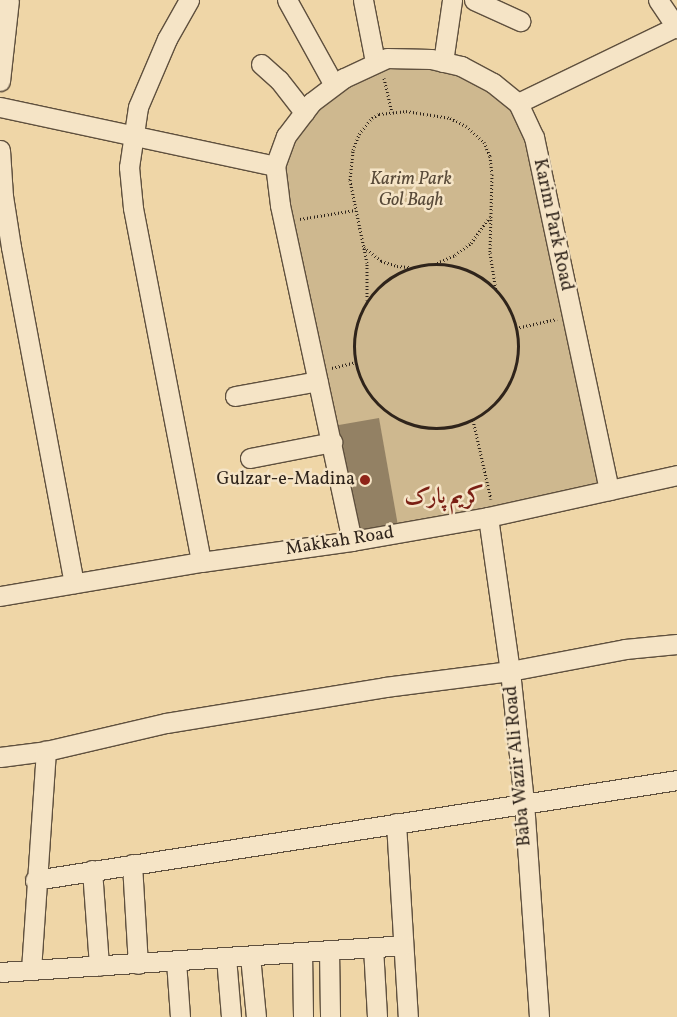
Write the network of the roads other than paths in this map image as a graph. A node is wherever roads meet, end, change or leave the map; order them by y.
1 (20, 0) edge
2 (189, 0) edge
3 (287, 0) edge
4 (363, 0) edge
5 (377, 0) edge
6 (452, 0) edge
7 (474, 0) edge
8 (658, 0) edge
9 (6, 16) edge
10 (520, 20) dead end
11 (677, 27) edge
12 (381, 60) junction
13 (443, 62) junction
14 (261, 64) dead end
15 (0, 81) edge
16 (334, 85) junction
17 (518, 102) junction
18 (0, 107) edge
19 (304, 112) junction
20 (133, 136) junction
21 (0, 150) edge
22 (275, 166) junction
23 (2, 196) edge
24 (5, 248) edge
25 (317, 376) junction
26 (235, 396) dead end
27 (332, 442) junction
28 (250, 458) dead end
29 (677, 475) edge
30 (609, 490) junction
31 (491, 516) junction
32 (352, 541) junction
33 (201, 562) junction
34 (74, 584) junction
35 (0, 596) edge
36 (677, 644) edge
37 (510, 671) junction
38 (46, 750) junction
39 (0, 757) edge
40 (677, 780) edge
41 (524, 802) junction
42 (396, 823) junction
43 (132, 864) junction
44 (92, 870) junction
45 (35, 880) junction
46 (403, 945) junction
47 (373, 947) junction
48 (329, 950) junction
49 (302, 952) junction
50 (250, 956) junction
51 (226, 958) junction
52 (176, 961) junction
53 (138, 964) junction
54 (99, 966) junction
55 (31, 970) junction
56 (0, 972) edge
57 (180, 1017) edge
58 (231, 1017) edge
59 (256, 1017) edge
60 (303, 1017) edge
61 (330, 1017) edge
62 (377, 1017) edge
63 (408, 1017) edge
64 (540, 1017) edge

1 - 9 street
2 - 20 street
3 - 16 street
4 - 12 street
5 - 12 street
6 - 13 street
7 - 10 street
8 - 11 street
9 - 15 street
11 - 17 street
12 - 13 street, Karim Park Road
12 - 16 street
13 - 17 street, Karim Park Road
14 - 19 street
16 - 19 street
17 - 30 street, Karim Park Road
18 - 20 street
19 - 22 street
20 - 22 street
20 - 33 street
21 - 23 street
22 - 25 street
23 - 24 street
24 - 34 street
25 - 26 street
25 - 27 street
27 - 28 street
27 - 32 street
29 - 30 street, Makkah Road
30 - 31 street, Makkah Road
31 - 32 street, Makkah Road
31 - 37 street, Baba Wazir Ali Road
32 - 33 street, Makkah Road
33 - 34 street, Makkah Road
34 - 35 street, Makkah Road
36 - 37 street
37 - 38 street
37 - 41 street, Baba Wazir Ali Road
38 - 39 street
38 - 45 street
40 - 41 street
41 - 42 street
41 - 64 street, Baba Wazir Ali Road
42 - 43 street
42 - 46 street
43 - 44 street
43 - 53 street
44 - 45 street
44 - 54 street
45 - 55 street
46 - 47 street
46 - 63 street
47 - 48 street
47 - 62 street
48 - 49 street
48 - 61 street
49 - 50 street
49 - 60 street
50 - 51 street
50 - 59 street
51 - 52 street
51 - 58 street
52 - 53 street
52 - 57 street
53 - 54 street
54 - 55 street
55 - 56 street

